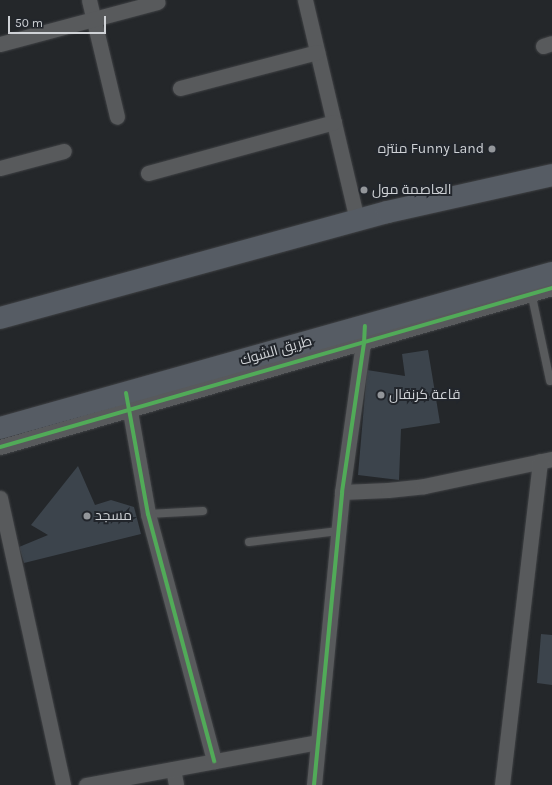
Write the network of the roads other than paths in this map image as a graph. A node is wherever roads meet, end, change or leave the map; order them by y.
1 (89, 0) edge
2 (305, 0) edge
3 (158, 2) dead end
4 (93, 19) junction
5 (0, 44) edge
6 (317, 52) junction
7 (180, 88) dead end
8 (117, 117) dead end
9 (334, 122) junction
10 (64, 151) dead end
11 (0, 168) edge
12 (148, 173) dead end
13 (552, 175) edge
14 (357, 220) junction
15 (552, 273) edge
16 (529, 286) junction
17 (552, 288) edge
18 (0, 318) edge
19 (364, 334) junction
20 (550, 381) dead end
21 (128, 401) junction
22 (0, 428) edge
23 (0, 447) edge
24 (546, 460) edge
25 (342, 492) junction
26 (0, 498) edge
27 (203, 511) dead end
28 (148, 514) junction
29 (338, 531) junction
30 (249, 542) dead end
31 (318, 742) junction
32 (214, 761) junction
33 (173, 769) junction
34 (64, 785) edge
35 (86, 785) edge
36 (176, 785) edge
37 (314, 785) edge
38 (502, 785) edge

1 - 4 street
2 - 6 street
3 - 4 street
4 - 5 street
4 - 8 street
6 - 7 street
6 - 9 street
9 - 12 street
9 - 14 street
10 - 11 street
13 - 14 main road
14 - 18 main road
15 - 16 main road, طريق الشوك
16 - 17 street
16 - 19 main road, طريق الشوك
16 - 20 lane
19 - 21 main road, طريق الشوك
19 - 25 street
21 - 22 main road, طريق الشوك
21 - 23 street
21 - 28 street
24 - 25 street
24 - 38 street
25 - 29 street
26 - 34 street
27 - 28 lane
28 - 32 street
29 - 30 lane
29 - 31 street
31 - 32 street
31 - 37 street
32 - 33 street
33 - 35 street
33 - 36 street

